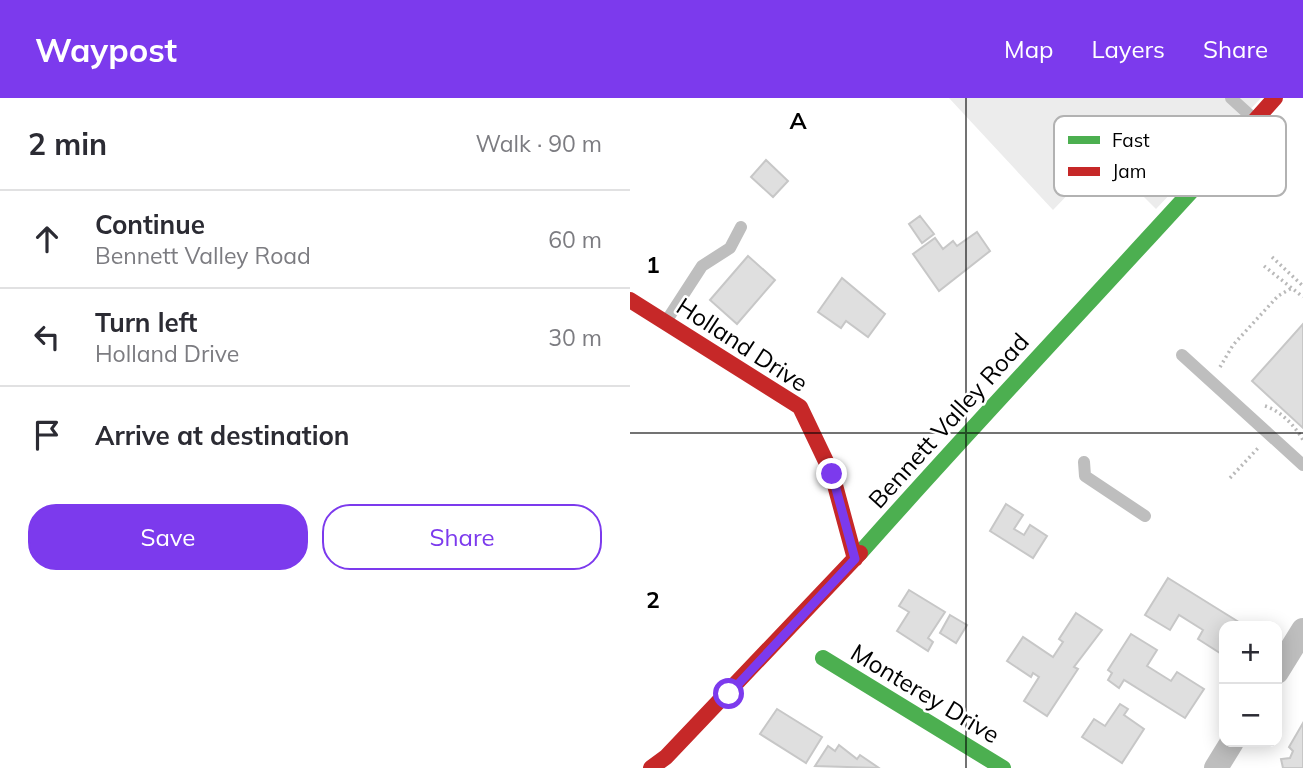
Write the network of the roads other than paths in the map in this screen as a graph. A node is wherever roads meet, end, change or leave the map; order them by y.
1 (1231, 98) edge
2 (1275, 98) edge
3 (1251, 116) edge
4 (1257, 116) edge
5 (1185, 196) edge
6 (741, 227) dead end
7 (630, 300) edge
8 (666, 322) junction
9 (1182, 355) dead end
10 (1084, 462) dead end
11 (1303, 465) edge
12 (1145, 516) dead end
13 (855, 559) junction
14 (1303, 630) edge
15 (823, 658) dead end
16 (1282, 663) edge
17 (1230, 747) edge
18 (651, 768) edge
19 (1003, 768) edge
20 (1216, 768) edge

1 - 3 lane
2 - 4 street, Bennett Valley Road
5 - 13 street, Bennett Valley Road
6 - 8 lane
7 - 8 street, Holland Drive
8 - 13 street, Holland Drive
9 - 11 lane
10 - 12 lane
13 - 18 street, Bennett Valley Road
14 - 16 street
15 - 19 street, Monterey Drive
17 - 20 street

